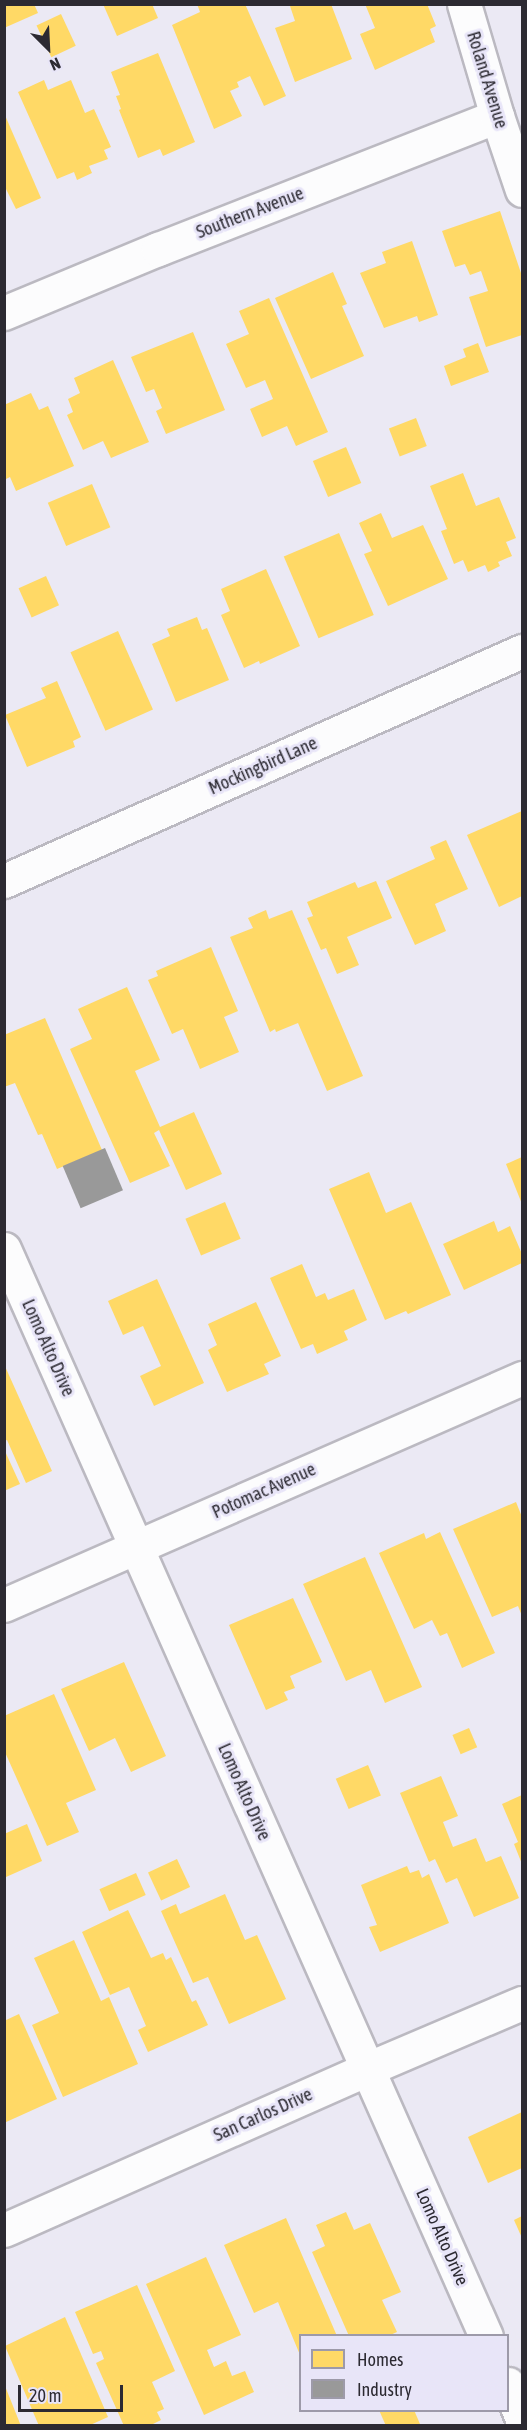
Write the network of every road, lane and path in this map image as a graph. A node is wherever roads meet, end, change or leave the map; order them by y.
1 (464, 4) edge
2 (497, 116) junction
3 (522, 190) edge
4 (4, 313) edge
5 (522, 651) edge
6 (4, 881) edge
7 (4, 1249) edge
8 (522, 1378) edge
9 (137, 1547) junction
10 (4, 1605) edge
11 (522, 2003) edge
12 (367, 2069) junction
13 (4, 2230) edge
14 (485, 2334) edge
15 (509, 2389) edge
16 (522, 2418) edge

1 - 2 street, Roland Avenue
2 - 3 street, Roland Avenue
2 - 4 street, Southern Avenue
5 - 6 street, Mockingbird Lane
7 - 9 street, Lomo Alto Drive
8 - 9 street, Potomac Avenue
9 - 10 street, Potomac Avenue
9 - 12 street, Lomo Alto Drive
11 - 12 street, San Carlos Drive
12 - 13 street, San Carlos Drive
12 - 14 street, Lomo Alto Drive
15 - 16 street

